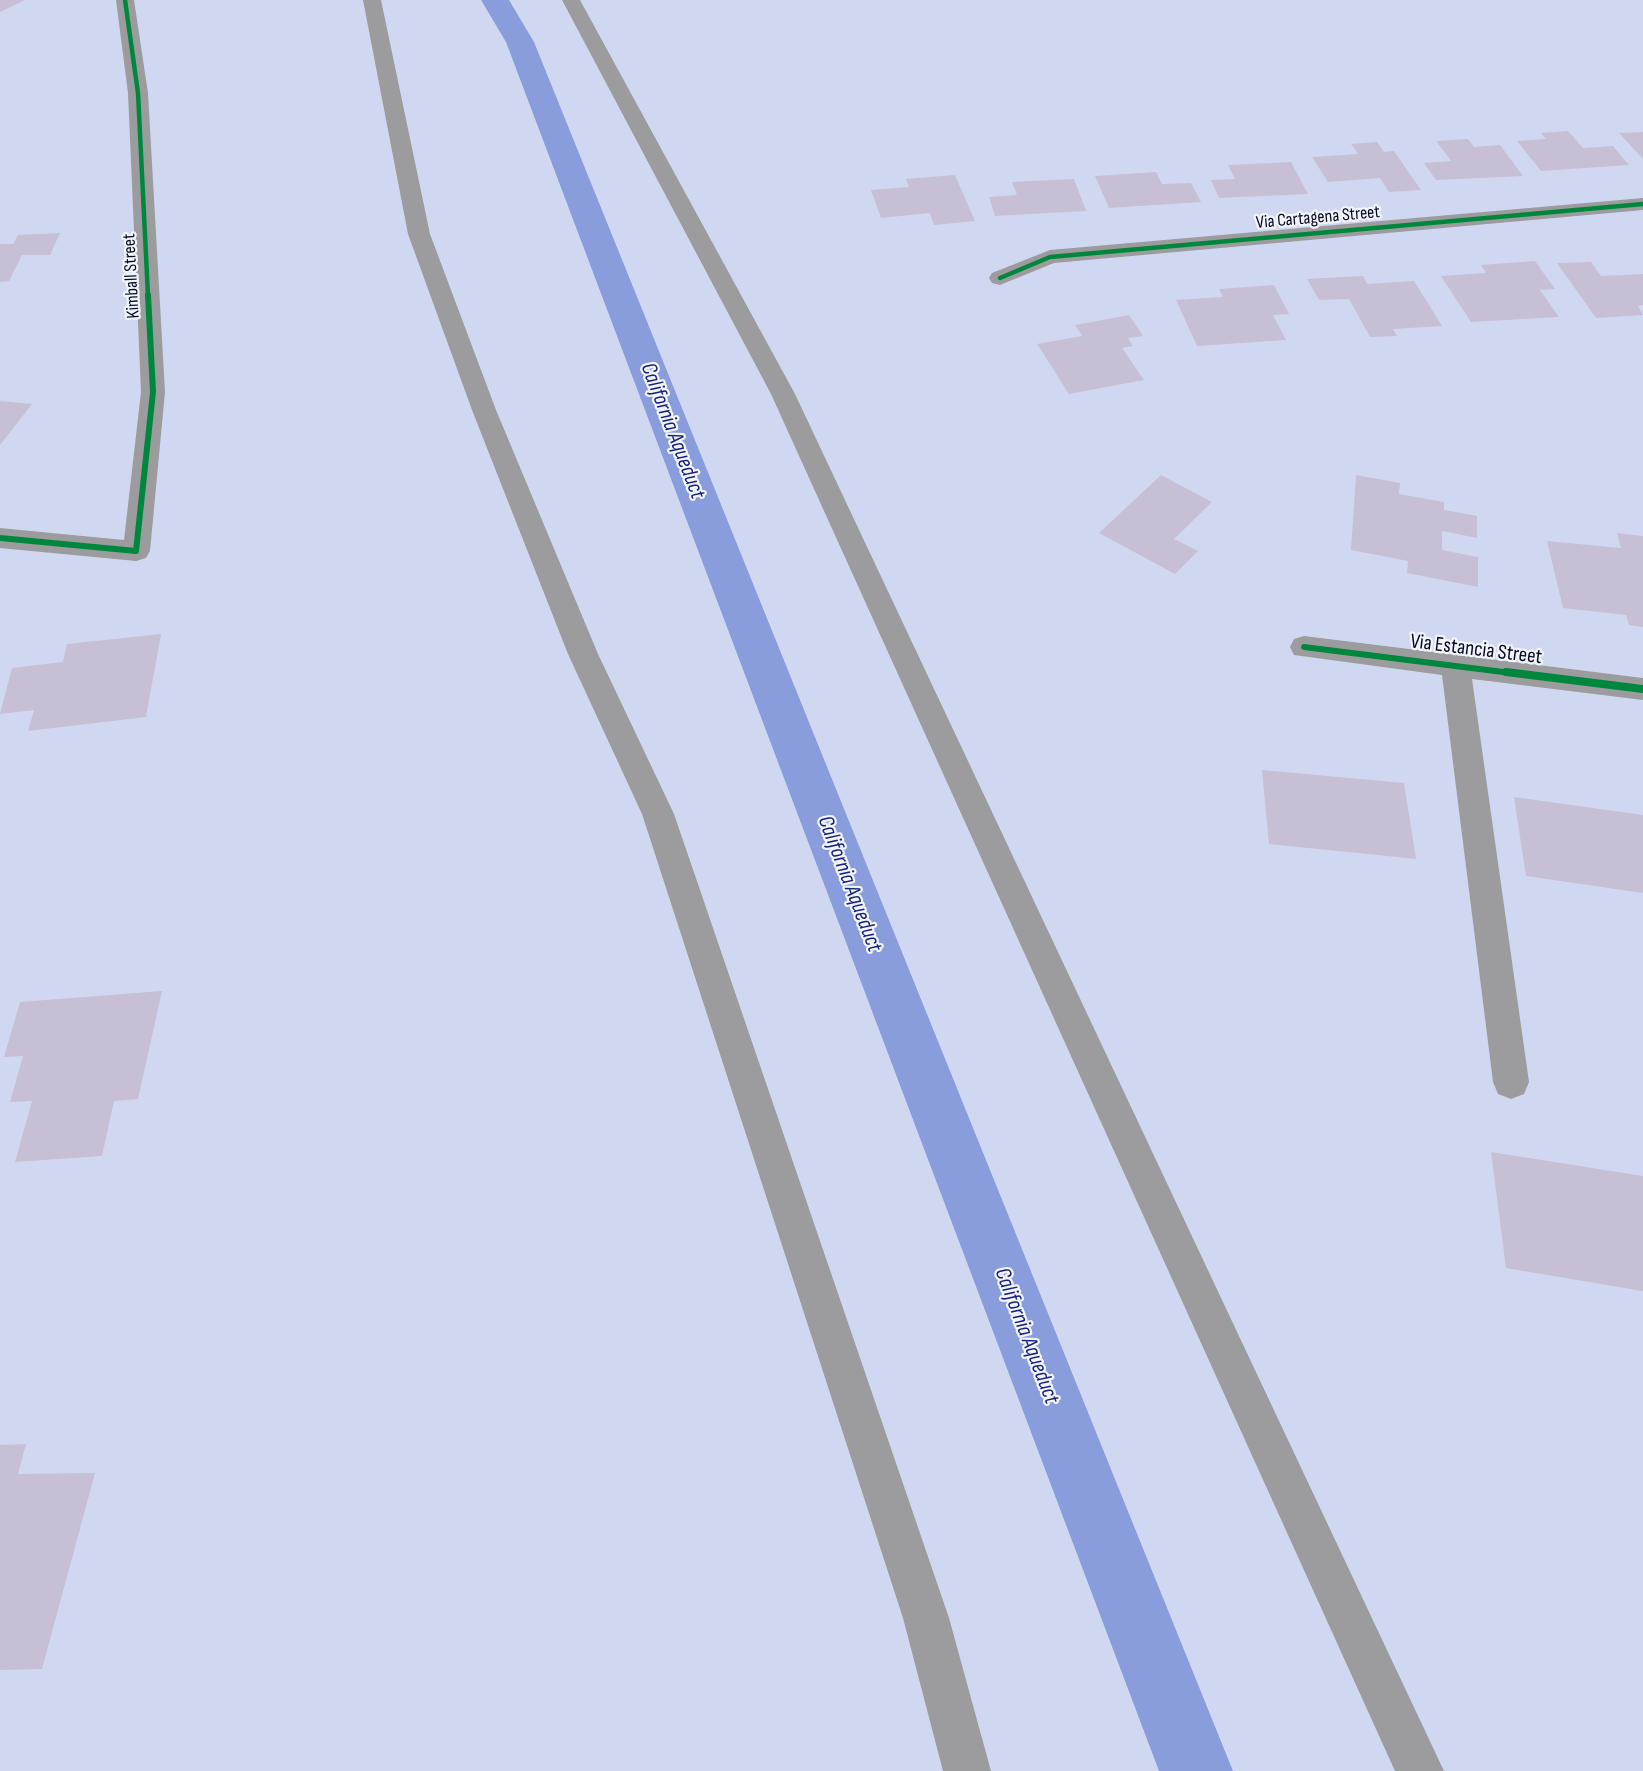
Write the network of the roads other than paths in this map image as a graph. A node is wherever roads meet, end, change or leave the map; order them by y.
1 (125, 0) edge
2 (372, 0) edge
3 (571, 0) edge
4 (1643, 204) edge
5 (1000, 278) dead end
6 (0, 538) edge
7 (1304, 647) dead end
8 (1455, 665) junction
9 (1643, 689) edge
10 (1511, 1082) dead end
11 (967, 1771) edge
12 (1420, 1771) edge

1 - 6 street, Kimball Street
2 - 11 street
3 - 12 street
4 - 5 street, Via Cartagena Street
7 - 8 street, Via Estancia Street
8 - 9 street, Via Estancia Street
8 - 10 street

